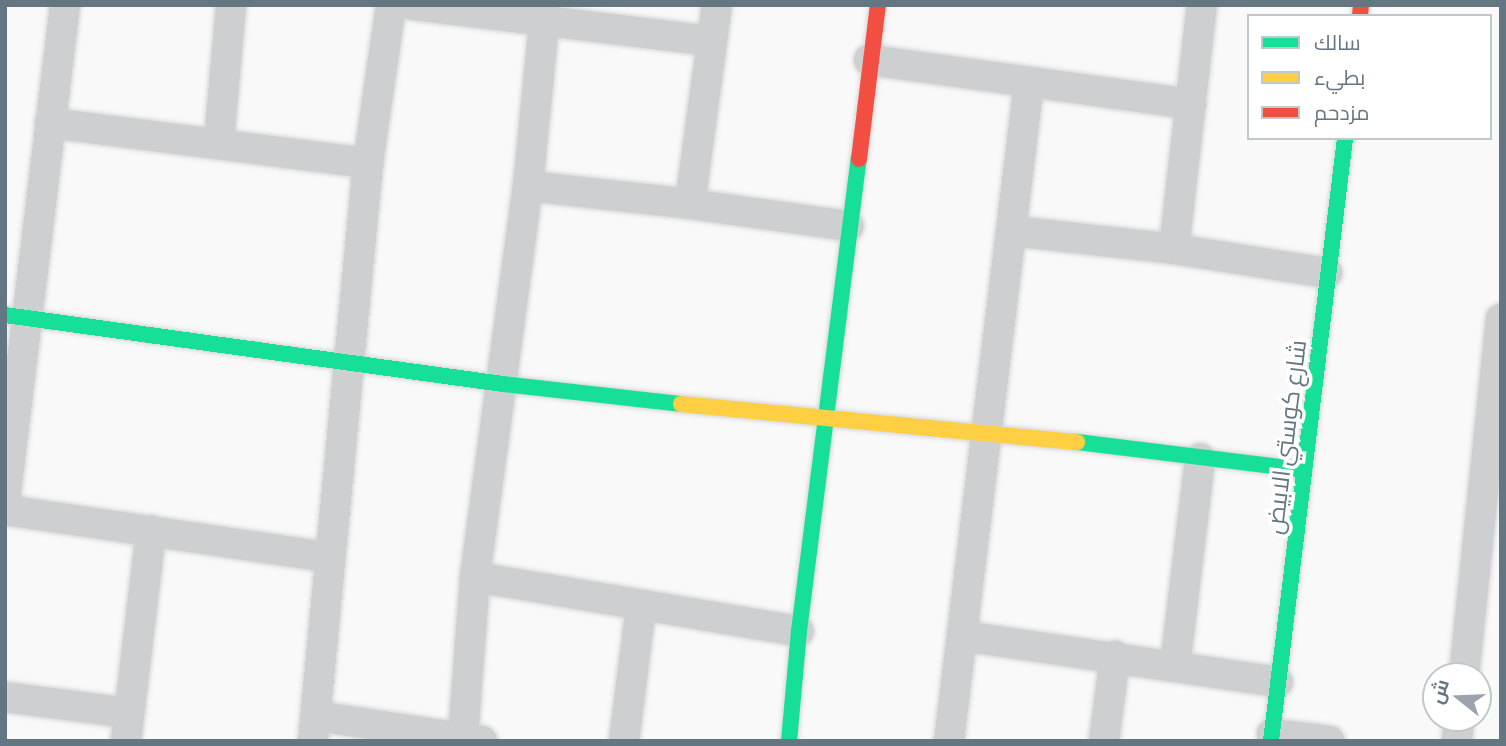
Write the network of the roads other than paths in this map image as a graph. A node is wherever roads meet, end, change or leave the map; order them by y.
1 (65, 5) edge
2 (231, 5) edge
3 (391, 5) edge
4 (413, 5) edge
5 (718, 5) edge
6 (877, 5) edge
7 (1202, 5) edge
8 (544, 23) junction
9 (712, 41) junction
10 (869, 60) junction
11 (1029, 83) junction
12 (1191, 104) junction
13 (50, 123) junction
14 (1345, 140) edge
15 (219, 142) junction
16 (368, 163) junction
17 (528, 186) junction
18 (690, 204) junction
19 (848, 226) junction
20 (1012, 231) junction
21 (1174, 249) junction
22 (1327, 273) junction
23 (17, 317) edge
24 (1501, 319) edge
25 (349, 362) junction
26 (503, 384) junction
27 (824, 420) junction
28 (985, 431) junction
29 (1200, 458) junction
30 (1304, 470) junction
31 (5, 501) edge
32 (5, 510) edge
33 (151, 530) junction
34 (328, 557) junction
35 (475, 577) junction
36 (641, 606) junction
37 (799, 631) junction
38 (962, 636) junction
39 (1115, 656) junction
40 (1465, 662) edge
41 (1175, 666) junction
42 (1278, 682) junction
43 (5, 697) edge
44 (127, 727) edge
45 (315, 729) edge
46 (1271, 737) edge
47 (472, 739) edge
48 (624, 741) edge
49 (789, 741) edge
50 (949, 741) edge
51 (1104, 741) edge
52 (1330, 741) edge

1 - 13 street
2 - 15 street
3 - 16 street
4 - 8 street
5 - 9 street
6 - 10 main road
7 - 12 street
8 - 9 street
8 - 17 street
9 - 18 street
10 - 11 street
10 - 19 main road
11 - 12 street
11 - 20 street
12 - 21 street
13 - 15 street
13 - 23 street
14 - 22 main road, شارع كوستي الابيض
15 - 16 street
16 - 25 street
17 - 18 street
17 - 26 street
18 - 19 street
19 - 27 main road
20 - 21 street
20 - 28 street
21 - 22 street
22 - 30 main road, شارع كوستي الابيض
23 - 25 main road
23 - 31 street
24 - 40 street
25 - 26 main road
25 - 34 street
26 - 27 main road
26 - 35 street
27 - 28 main road
27 - 37 main road
28 - 29 main road
28 - 38 street
29 - 30 main road
29 - 41 street
30 - 42 main road, شارع كوستي الابيض
32 - 33 street
33 - 34 street
33 - 44 street
34 - 45 street
35 - 36 street
35 - 47 street
36 - 37 street
36 - 48 street
37 - 49 main road
38 - 39 street
38 - 50 street
39 - 41 street
39 - 51 street
41 - 42 street
42 - 46 main road, شارع كوستي الابيض
43 - 44 street
45 - 47 street
46 - 52 street

